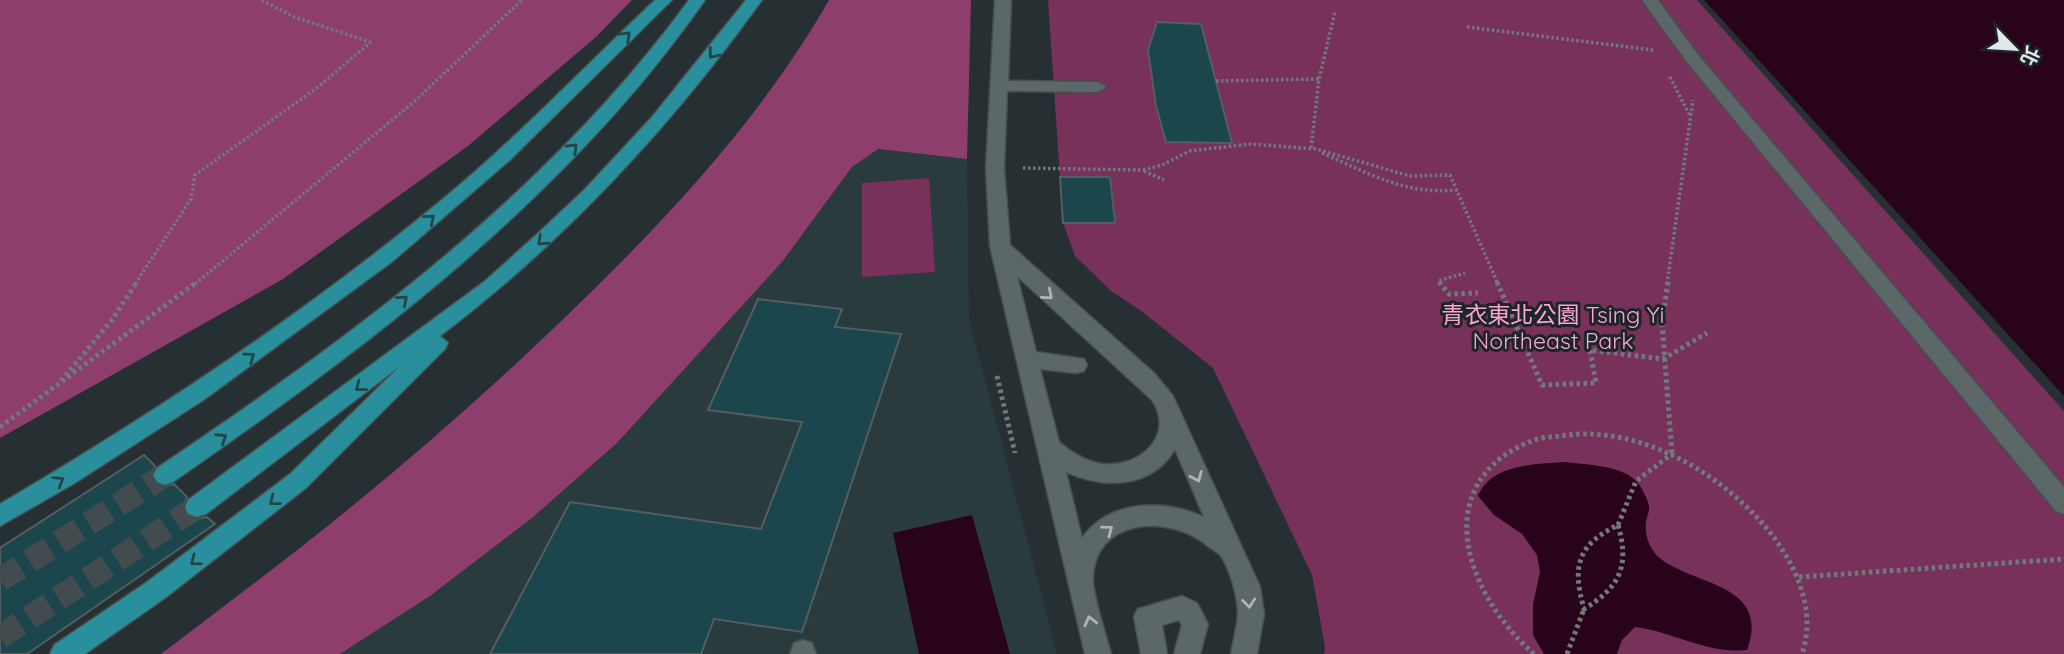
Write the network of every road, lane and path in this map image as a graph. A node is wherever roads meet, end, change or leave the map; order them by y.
1 (262, 0) edge
2 (522, 0) edge
3 (664, 0) edge
4 (697, 0) edge
5 (754, 0) edge
6 (1003, 0) edge
7 (1650, 0) edge
8 (1335, 12) dead end
9 (1467, 27) dead end
10 (1657, 50) dead end
11 (1668, 73) dead end
12 (1708, 76) junction
13 (1319, 79) junction
14 (1216, 81) dead end
15 (998, 86) junction
16 (1098, 87) dead end
17 (1691, 117) junction
18 (1311, 148) junction
19 (1023, 168) dead end
20 (1143, 170) junction
21 (1164, 180) dead end
22 (1457, 190) junction
23 (1000, 246) junction
24 (1465, 273) dead end
25 (492, 286) junction
26 (1478, 293) dead end
27 (1707, 333) dead end
28 (1027, 359) junction
29 (1663, 359) junction
30 (1076, 365) dead end
31 (56, 387) junction
32 (1171, 414) junction
33 (0, 427) edge
34 (1048, 447) junction
35 (1672, 454) junction
36 (165, 475) tunnel mouth
37 (2064, 504) edge
38 (197, 507) tunnel mouth
39 (0, 516) edge
40 (1618, 525) junction
41 (1232, 556) junction
42 (2064, 559) edge
43 (1799, 577) junction
44 (1082, 589) junction
45 (1584, 609) junction
46 (63, 654) edge
47 (1098, 654) edge
48 (1154, 654) edge
49 (1187, 654) edge
50 (1244, 654) edge
51 (1534, 654) edge
52 (1567, 654) edge
53 (1802, 654) edge

1 - 31 path
2 - 31 path
39 -> 3 main road
36 -> 4 main road
5 -> 25 main road
6 - 15 street
7 - 12 street
8 - 13 path
9 - 10 path
11 - 17 path
12 - 17 path
12 - 37 street
13 - 14 path
13 - 18 path
15 - 16 street
15 - 23 street
17 - 29 path
18 - 20 path
18 - 22 path
18 - 22 path
19 - 20 path
20 - 21 path
22 - 29 path
23 - 28 street
23 -> 32 street
24 - 26 path
25 -> 38 main road
25 -> 46 main road
27 - 29 path
28 - 30 street
28 - 34 street
29 - 35 path
31 - 33 path
32 - 34 street
32 -> 41 street
34 - 44 street
35 - 40 path
35 - 43 path
35 - 51 path
40 - 45 path
40 - 45 path
44 -> 41 street
41 -> 50 street
42 - 43 path
43 - 53 path
47 -> 44 street
45 - 52 path
48 - 49 street

